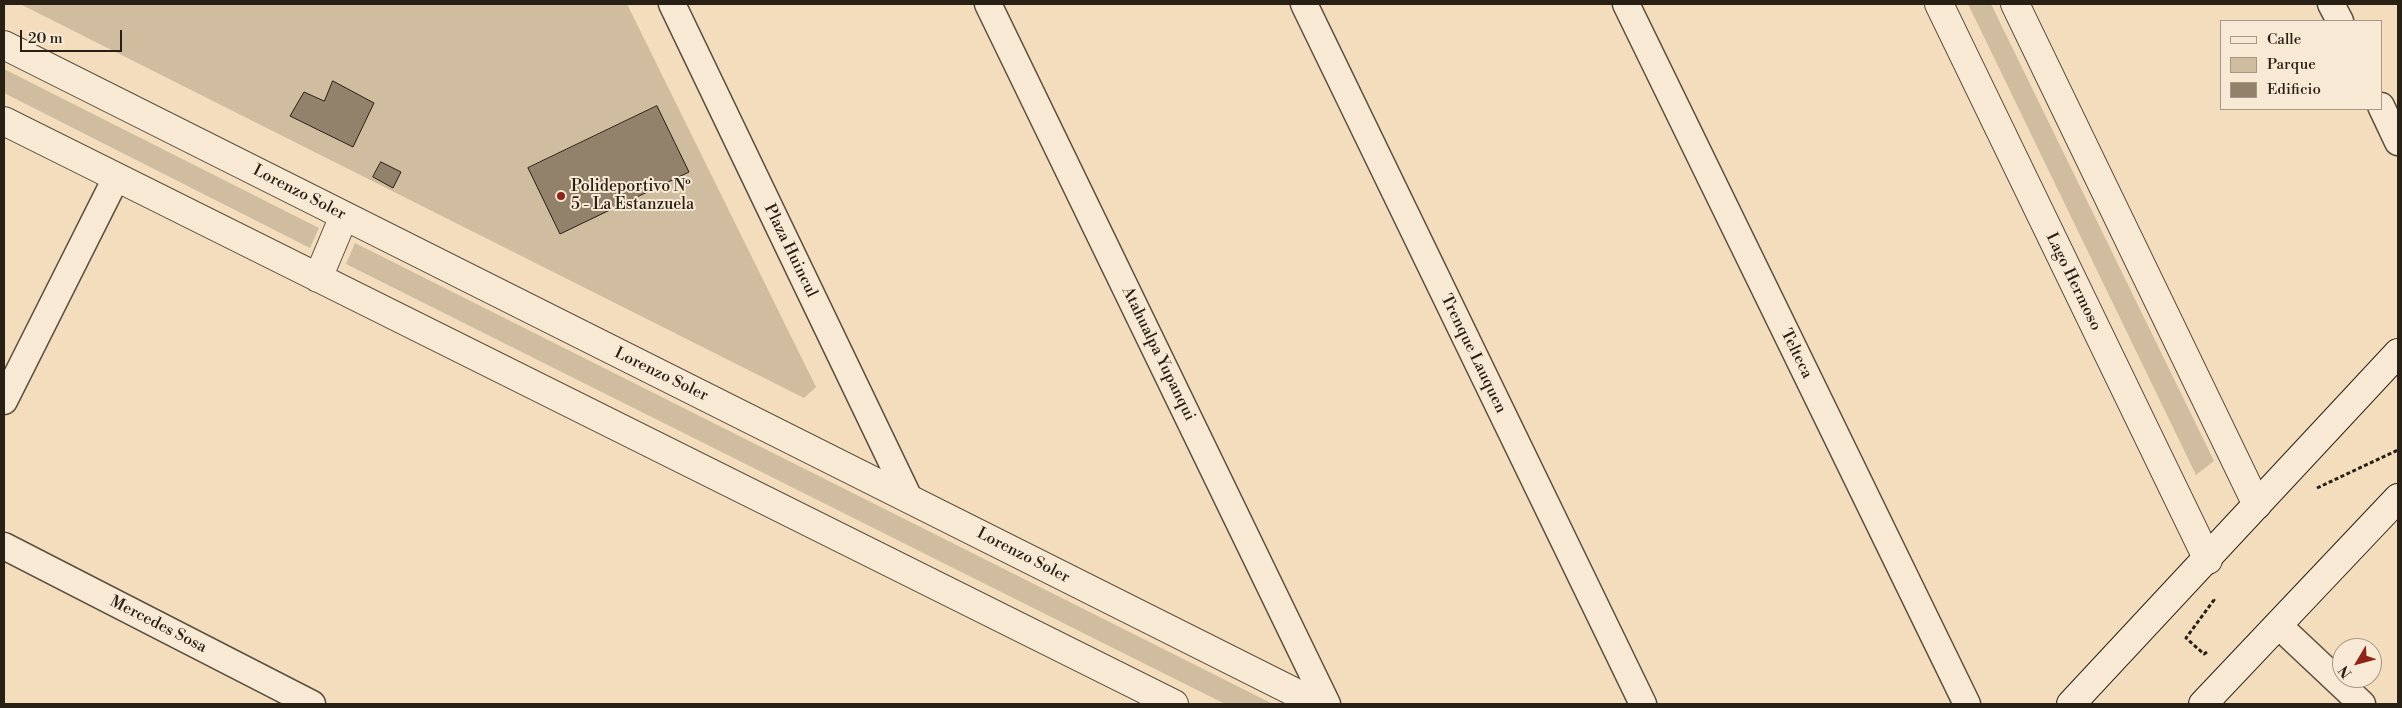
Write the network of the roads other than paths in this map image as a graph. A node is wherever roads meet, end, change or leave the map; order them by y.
1 (672, 4) edge
2 (988, 4) edge
3 (1304, 4) edge
4 (1626, 4) edge
5 (1939, 4) edge
6 (2015, 4) edge
7 (2331, 4) edge
8 (2339, 20) edge
9 (4, 44) edge
10 (2382, 108) edge
11 (4, 121) edge
12 (2398, 142) edge
13 (116, 178) junction
14 (344, 216) junction
15 (318, 278) junction
16 (2398, 354) edge
17 (4, 401) edge
18 (909, 498) junction
19 (2398, 498) edge
20 (2257, 505) junction
21 (4, 546) edge
22 (2199, 569) junction
23 (2278, 625) junction
24 (312, 704) edge
25 (1174, 704) edge
26 (1318, 704) edge
27 (1327, 704) edge
28 (1643, 704) edge
29 (1967, 704) edge
30 (2071, 704) edge
31 (2203, 704) edge
32 (2362, 704) edge

1 - 18 street, Plaza Huincul
2 - 27 street, Atahualpa Yupanqui
3 - 28 street, Trenque Lauquen
4 - 29 street, Telteca
5 - 22 street, Lago Hermoso
6 - 20 street
7 - 8 street
9 - 14 street, Lorenzo Soler
10 - 12 street
11 - 13 street
13 - 15 street
13 - 17 street
14 - 15 street
14 - 18 street, Lorenzo Soler
15 - 25 street
16 - 20 street
18 - 26 street, Lorenzo Soler
19 - 23 street
20 - 22 street
21 - 24 street, Mercedes Sosa
22 - 30 street
23 - 31 street
23 - 32 street

